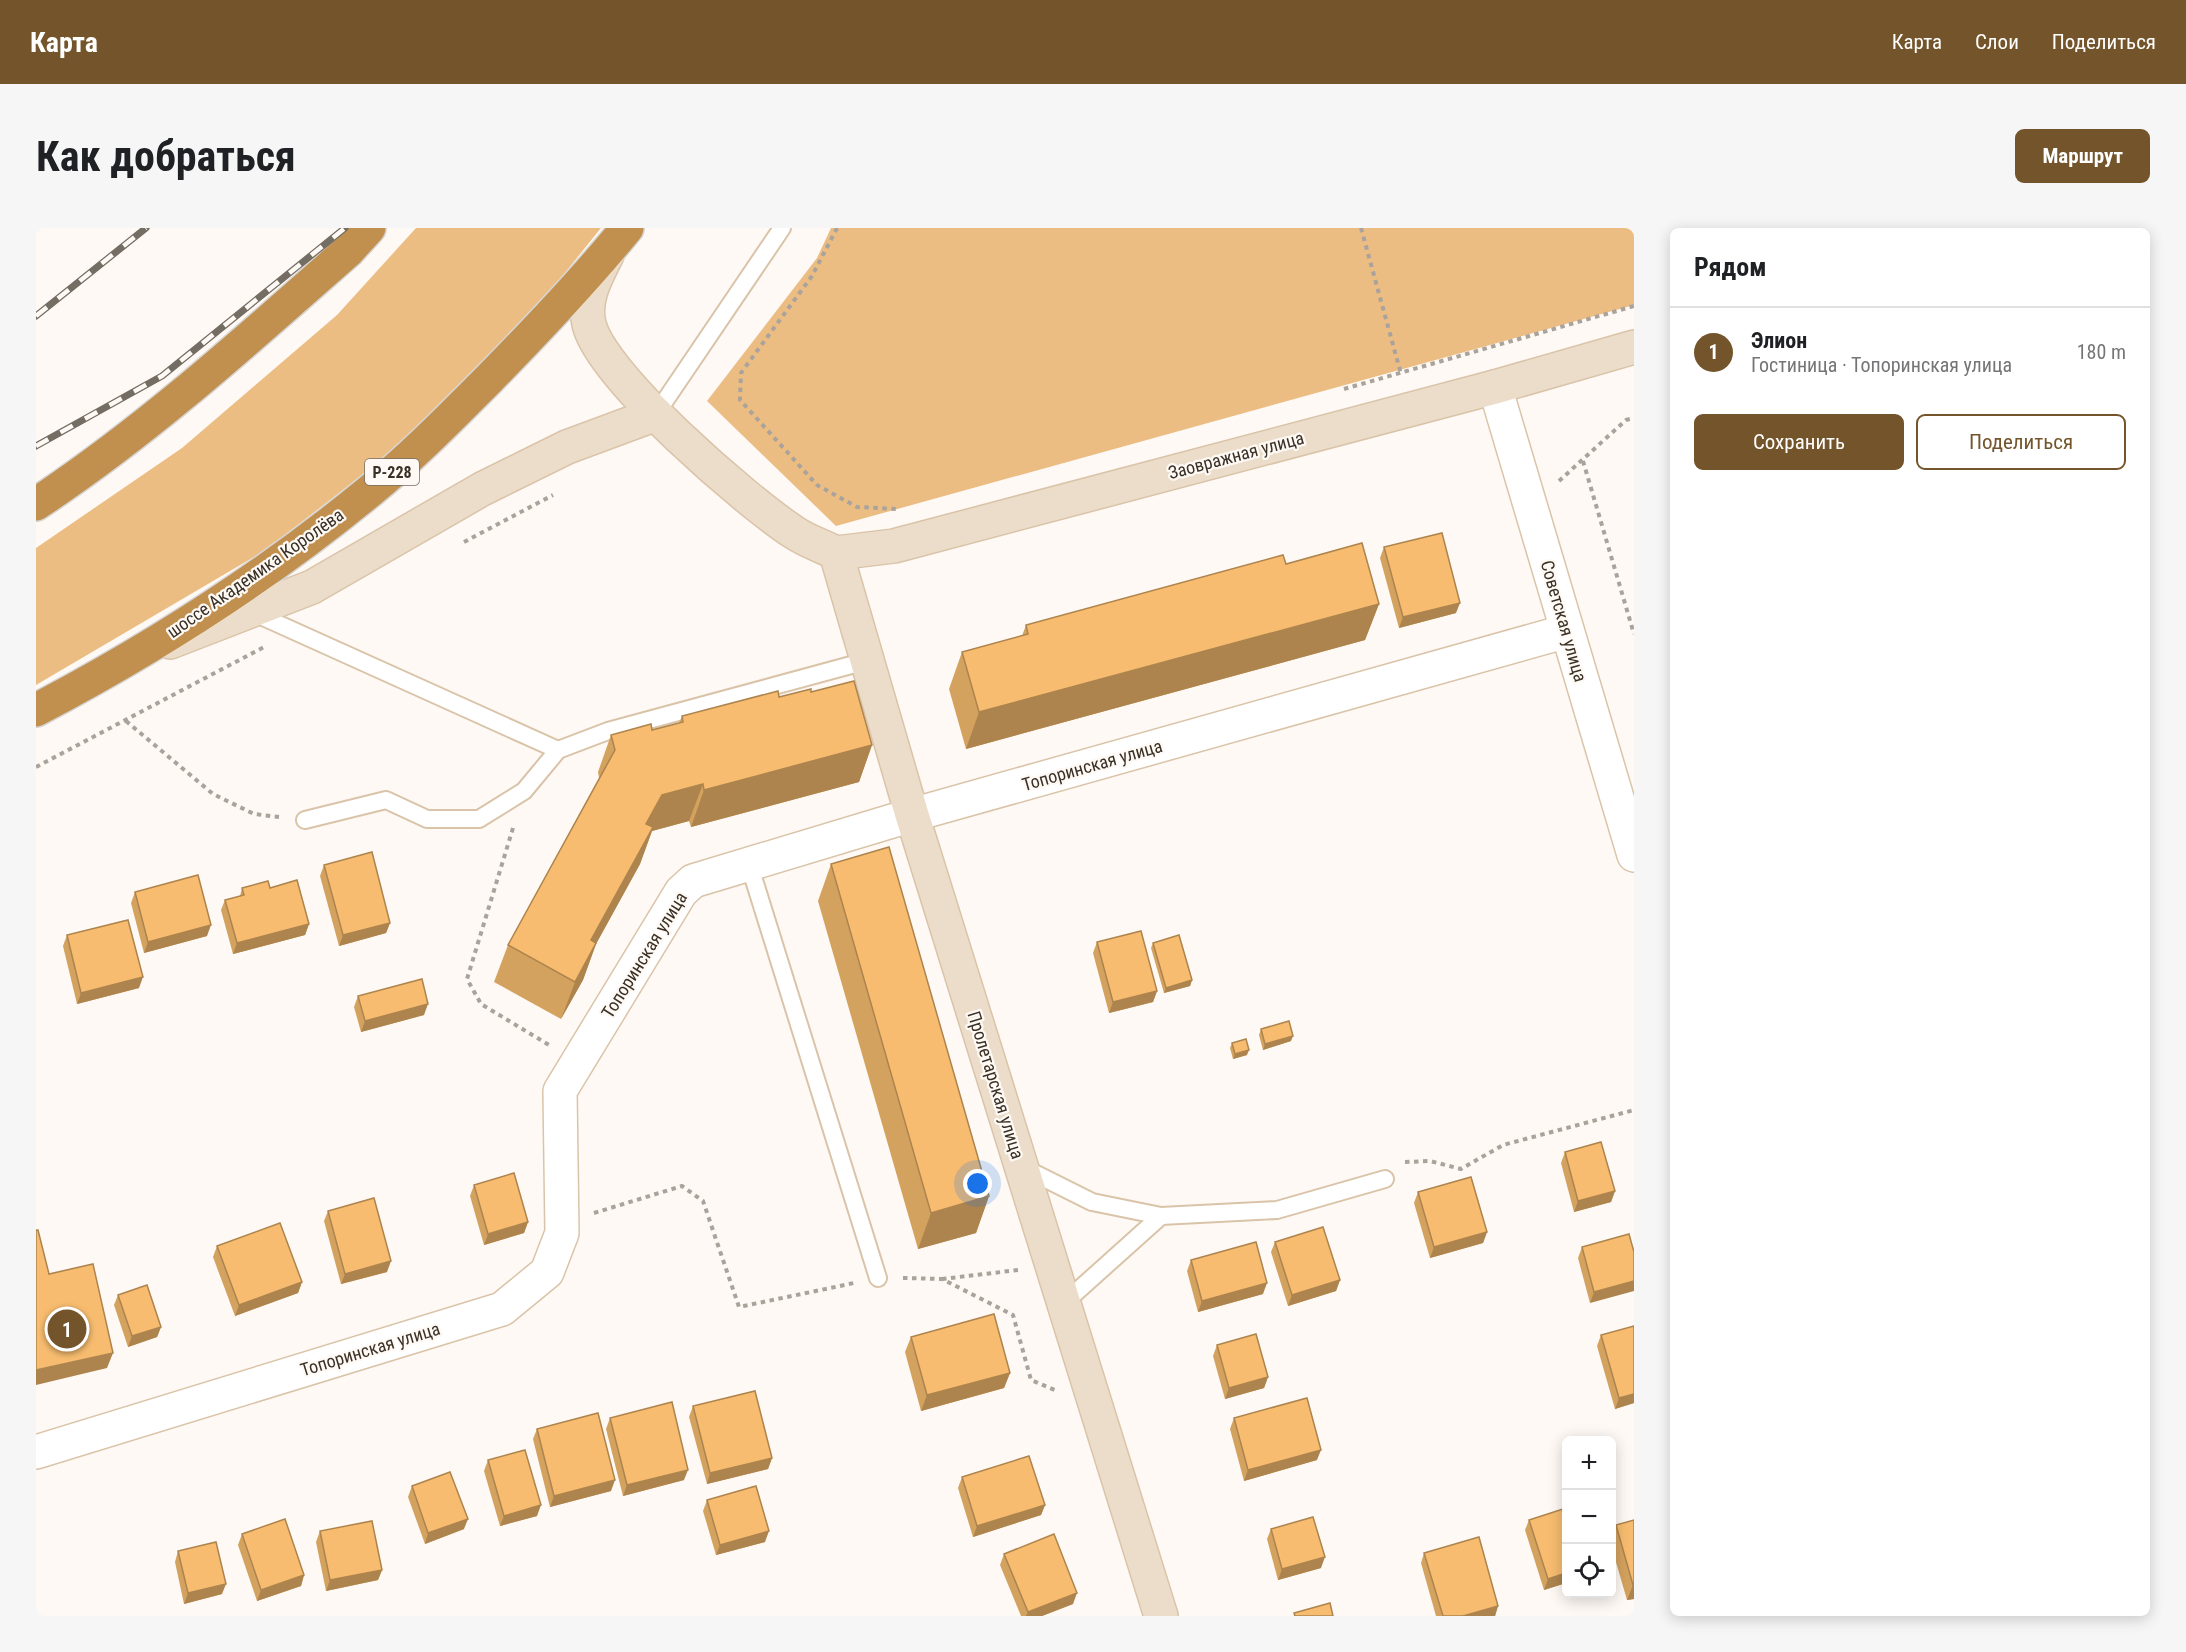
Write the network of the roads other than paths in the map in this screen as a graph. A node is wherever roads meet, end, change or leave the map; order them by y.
1 (369, 228) edge
2 (782, 228) edge
3 (619, 238) edge
4 (1634, 347) edge
5 (1496, 387) junction
6 (656, 414) junction
7 (36, 504) edge
8 (836, 553) junction
9 (252, 612) junction
10 (1567, 631) junction
11 (138, 654) junction
12 (866, 661) junction
13 (36, 710) edge
14 (558, 750) junction
15 (912, 815) junction
16 (305, 820) road end
17 (1634, 855) edge
18 (749, 864) junction
19 (1022, 1167) junction
20 (1385, 1179) road end
21 (1161, 1216) junction
22 (878, 1278) road end
23 (1064, 1303) junction
24 (36, 1452) edge
25 (1161, 1616) edge

1 - 7 highway
2 - 6 lane
3 - 6 main road
3 - 11 highway, шоссе Академика Королёва / Р-228
4 - 5 main road, Заовражная улица
5 - 8 main road, Заовражная улица
5 - 10 street, Советская улица
6 - 8 main road
6 - 9 main road
8 - 12 main road, Пролетарская улица
9 - 11 main road
9 - 14 lane
10 - 15 street, Топоринская улица
10 - 17 street, Советская улица
11 - 13 highway, шоссе Академика Королёва / Р-228
12 - 14 lane
12 - 15 main road, Пролетарская улица
14 - 16 lane
15 - 18 street, Топоринская улица
15 - 19 main road, Пролетарская улица
18 - 22 lane
18 - 24 street, Топоринская улица
19 - 21 lane
19 - 23 main road, Пролетарская улица
20 - 21 lane
21 - 23 lane
23 - 25 main road, Пролетарская улица

